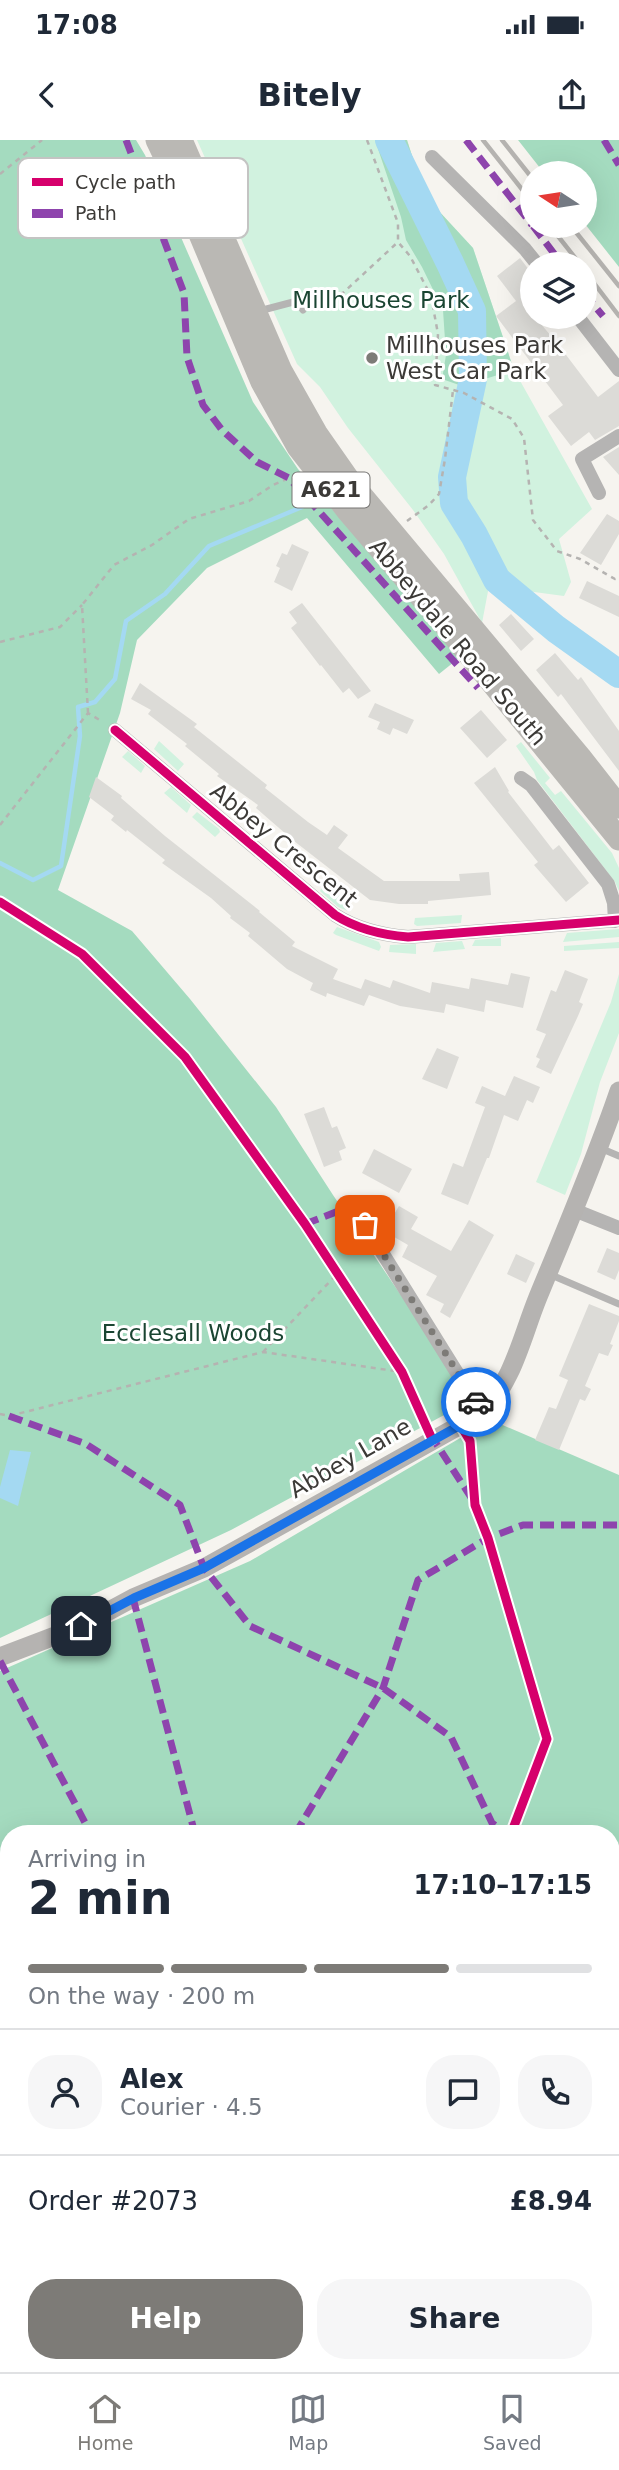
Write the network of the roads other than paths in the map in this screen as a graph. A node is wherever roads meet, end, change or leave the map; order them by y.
1 (157, 140) edge
2 (181, 140) edge
3 (432, 157) dead end
4 (165, 158) edge
5 (189, 158) edge
6 (202, 238) edge
7 (223, 238) edge
8 (527, 252) edge
9 (303, 310) dead end
10 (255, 312) junction
11 (587, 329) edge
12 (619, 370) edge
13 (619, 436) edge
14 (599, 493) dead end
15 (115, 730) road end
16 (521, 778) dead end
17 (619, 807) edge
18 (619, 839) edge
19 (617, 921) edge
20 (619, 1091) edge
21 (599, 1147) junction
22 (619, 1156) edge
23 (349, 1207) dead end
24 (574, 1210) junction
25 (376, 1214) dead end
26 (365, 1225) junction
27 (619, 1228) edge
28 (548, 1273) junction
29 (619, 1304) edge
30 (482, 1413) junction
31 (0, 1657) edge

1 - 4 main road, Abbeydale Road South / A621
2 - 5 main road, Abbeydale Road South / A621
3 - 8 street
6 - 18 main road, Abbeydale Road South / A621
7 - 10 main road, Abbeydale Road South / A621
9 - 10 lane
10 - 17 main road, Abbeydale Road South / A621
11 - 12 street
13 - 14 street
15 - 19 street, Abbey Crescent
16 - 19 street, Abbeydale Road South
20 - 21 main road, Abbey Lane
21 - 22 lane
21 - 24 main road, Abbey Lane
23 - 26 street
24 - 27 street
24 - 28 main road, Abbey Lane
25 - 26 street
26 - 30 street
28 - 29 lane
28 - 30 main road, Abbey Lane
30 - 31 main road, Abbey Lane

